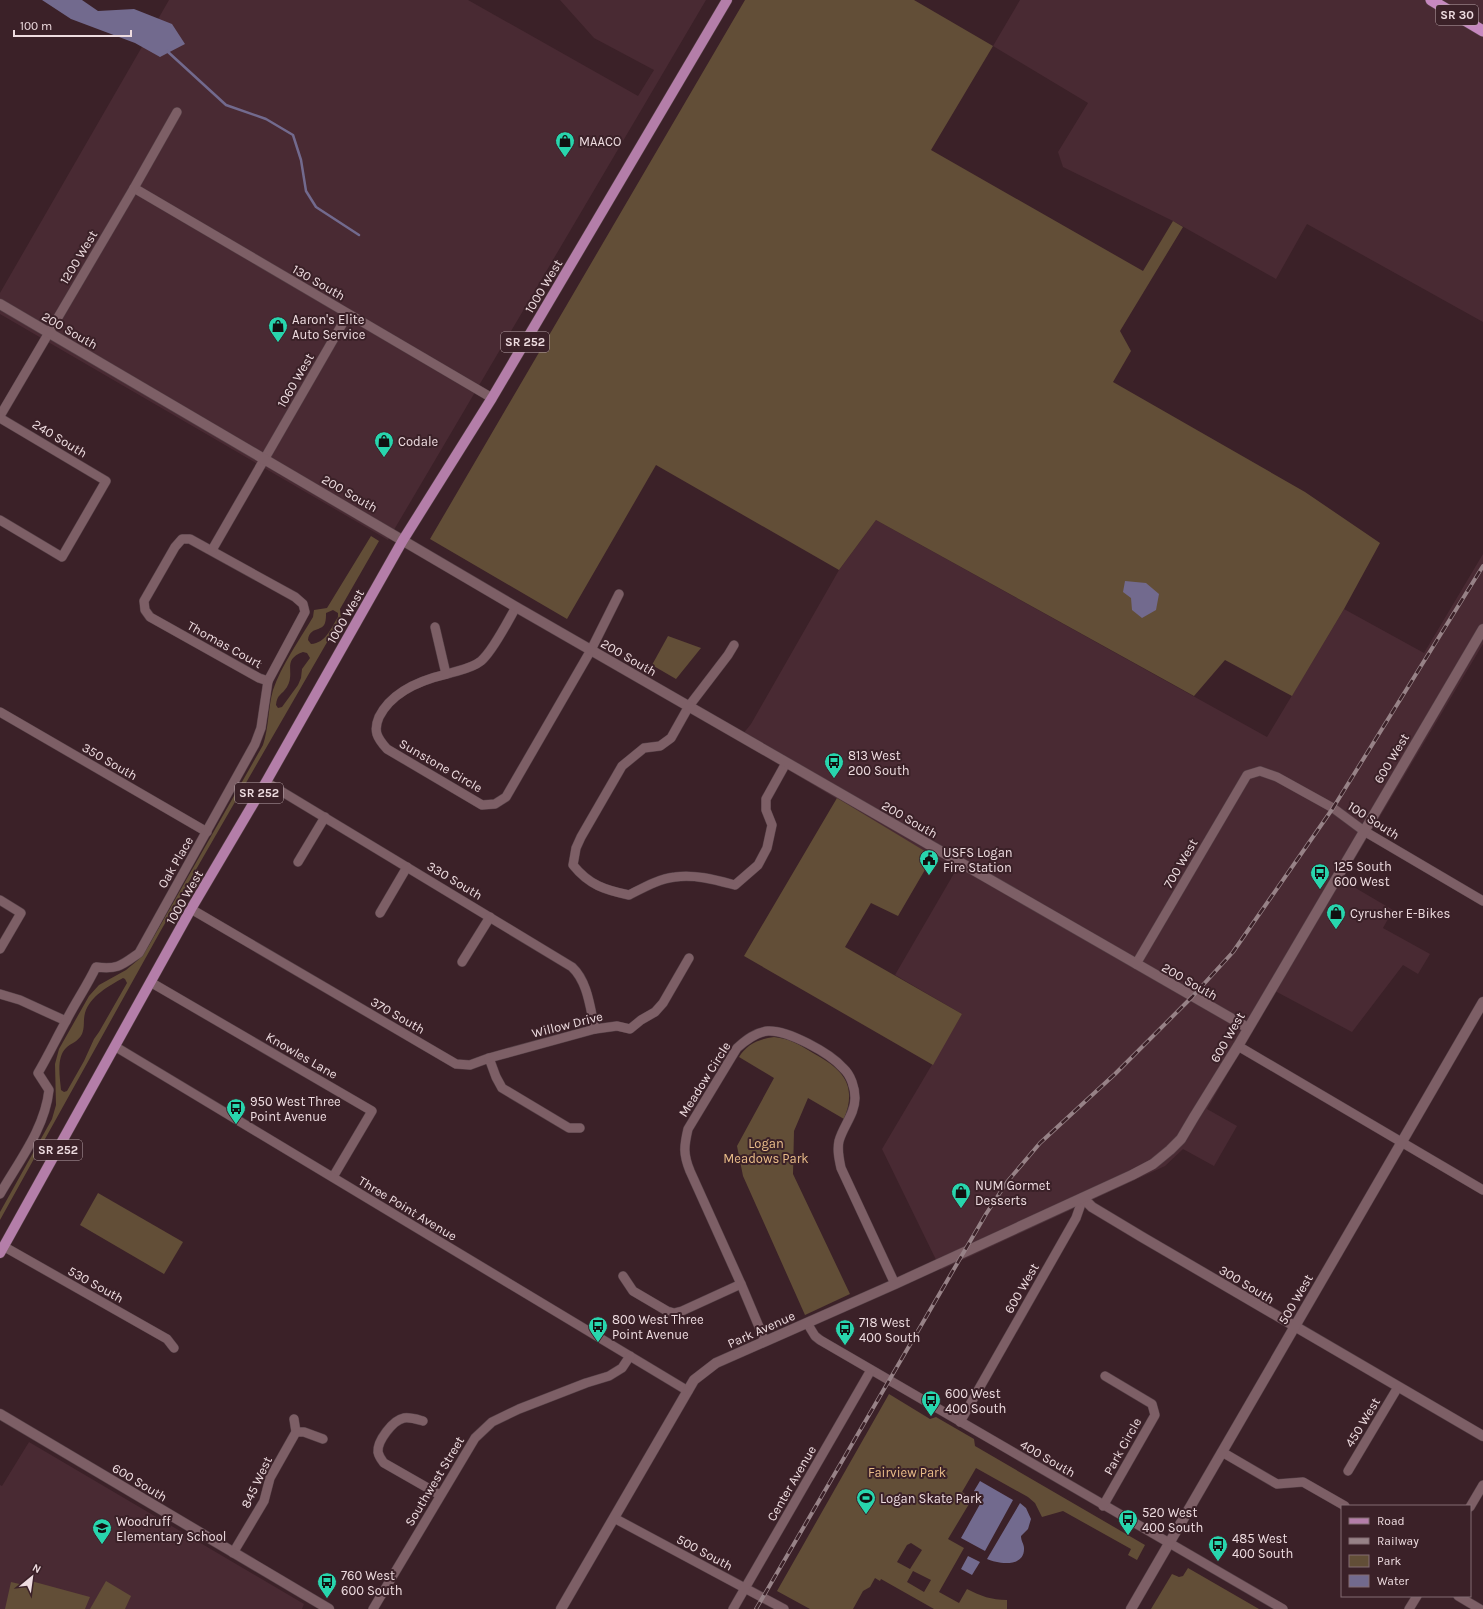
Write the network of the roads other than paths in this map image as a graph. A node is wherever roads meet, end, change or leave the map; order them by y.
1 (727, 0) edge
2 (1431, 0) edge
3 (1483, 31) edge
4 (177, 112) dead end
5 (134, 188) junction
6 (0, 304) edge
7 (348, 314) junction
8 (48, 332) junction
9 (492, 398) junction
10 (0, 417) edge
11 (264, 458) junction
12 (0, 520) edge
13 (404, 540) junction
14 (212, 550) junction
15 (619, 594) dead end
16 (516, 607) junction
17 (435, 627) dead end
18 (1483, 628) edge
19 (734, 645) dead end
20 (591, 650) junction
21 (446, 674) junction
22 (268, 682) junction
23 (689, 706) junction
24 (0, 712) edge
25 (786, 763) junction
26 (1247, 774) joint
27 (266, 782) junction
28 (324, 817) junction
29 (1364, 831) junction
30 (207, 832) junction
31 (298, 862) dead end
32 (407, 867) junction
33 (0, 900) edge
34 (1483, 901) edge
35 (192, 909) junction
36 (380, 913) dead end
37 (490, 917) junction
38 (0, 949) edge
39 (689, 958) dead end
40 (462, 962) dead end
41 (1136, 964) junction
42 (152, 982) junction
43 (0, 994) edge
44 (1483, 1002) edge
45 (66, 1021) junction
46 (1248, 1028) junction
47 (595, 1029) junction
48 (1238, 1046) junction
49 (116, 1047) junction
50 (489, 1058) junction
51 (580, 1128) dead end
52 (1401, 1142) junction
53 (333, 1177) junction
54 (1, 1190) edge
55 (1483, 1190) edge
56 (1083, 1198) junction
57 (2, 1249) edge
58 (623, 1276) dead end
59 (741, 1284) junction
60 (895, 1284) junction
61 (807, 1323) junction
62 (1294, 1327) junction
63 (765, 1341) junction
64 (174, 1348) dead end
65 (630, 1356) junction
66 (871, 1370) junction
67 (1105, 1376) dead end
68 (1398, 1387) junction
69 (688, 1391) junction
70 (0, 1414) edge
71 (294, 1419) dead end
72 (423, 1421) dead end
73 (960, 1422) junction
74 (296, 1432) junction
75 (1483, 1436) edge
76 (323, 1439) dead end
77 (1222, 1452) junction
78 (1348, 1471) dead end
79 (1483, 1485) edge
80 (440, 1495) junction
81 (1343, 1505) edge
82 (1471, 1505) edge
83 (1103, 1506) junction
84 (614, 1518) junction
85 (1169, 1543) junction
86 (234, 1553) junction
87 (745, 1588) junction
88 (1416, 1597) edge
89 (1460, 1597) edge
90 (329, 1609) edge
91 (374, 1609) edge
92 (561, 1609) edge
93 (733, 1609) edge
94 (784, 1609) edge
95 (1131, 1609) edge
96 (1283, 1609) edge
97 (1409, 1609) edge
98 (1480, 1609) edge

1 - 9 main road, 1000 West / SR 252
2 - 3 highway, SR 30
4 - 5 street, 1200 West
5 - 7 street, 130 South
5 - 8 street, 1200 West
6 - 8 street, 200 South
7 - 9 street, 130 South
7 - 11 street, 1060 West
8 - 10 street, 1200 West
8 - 11 street, 200 South
9 - 13 main road, 1000 West / SR 252
10 - 12 street, 240 South
11 - 13 street, 200 South
11 - 14 street
13 - 16 street, 200 South
13 - 27 main road, 1000 West / SR 252
14 - 22 street, Thomas Court
14 - 22 street, Thomas Court
15 - 20 street, Sunstone Circle
16 - 20 street, 200 South
16 - 21 street, Sunstone Circle
17 - 21 street
18 - 29 street, 600 West
19 - 23 street
20 - 21 street, Sunstone Circle
20 - 23 street, 200 South
22 - 30 street, Oak Place
23 - 25 street, 200 South
23 - 25 street
24 - 30 street, 350 South
25 - 41 street, 200 South
26 - 29 street, 100 South
26 - 41 street, 700 West
27 - 28 street, 330 South
27 - 35 main road, 1000 West / SR 252
28 - 31 street
28 - 32 street, 330 South
29 - 34 street, 100 South
29 - 46 street, 600 West
30 - 45 street, Oak Place
32 - 36 street
32 - 37 street, 330 South
33 - 38 street
35 - 42 main road, 1000 West / SR 252
35 - 50 street, 370 South
37 - 40 street
37 - 47 street, 330 South
39 - 47 street, Willow Drive
41 - 46 street, 200 South
42 - 49 main road, 1000 West / SR 252
42 - 53 street, Knowles Lane
43 - 45 street
44 - 52 street, 500 West
45 - 54 street
46 - 48 street, 600 West
47 - 50 street, Willow Drive
48 - 52 street
48 - 56 street, 600 West
49 - 53 street, Three Point Avenue
49 - 57 main road, 1000 West / SR 252
50 - 51 street
52 - 55 street
52 - 62 street, 500 West
53 - 65 street, Three Point Avenue
56 - 60 street, Park Avenue
56 - 62 street, 300 South
56 - 73 street, 600 West
57 - 64 street, 530 South
58 - 59 street
59 - 60 street, Meadow Circle
59 - 63 street, Meadow Circle
60 - 61 street, Park Avenue
61 - 63 street, Park Avenue
61 - 66 street, 400 South
62 - 68 street, 300 South
62 - 77 street, 500 West
63 - 69 street, Park Avenue
65 - 69 street, Three Point Avenue
65 - 80 street, Southwest Street
66 - 73 street, 400 South
66 - 87 street, Center Avenue
67 - 83 street, Park Circle
68 - 75 street, 300 South
68 - 78 street, 450 West
69 - 84 street, Park Avenue
70 - 86 street, 600 South
71 - 74 street
72 - 80 street
73 - 83 street, 400 South
74 - 76 street
74 - 86 street, 845 West
77 - 81 street
77 - 85 street, 500 West
79 - 82 street
80 - 91 street, Southwest Street
83 - 85 street, 400 South
84 - 87 street, 500 South
84 - 92 street, Park Avenue
85 - 95 street, 500 West
85 - 96 street, 400 South
86 - 90 street, 600 South
87 - 93 street, Center Avenue
87 - 94 street, 500 South
88 - 97 street
89 - 98 street

